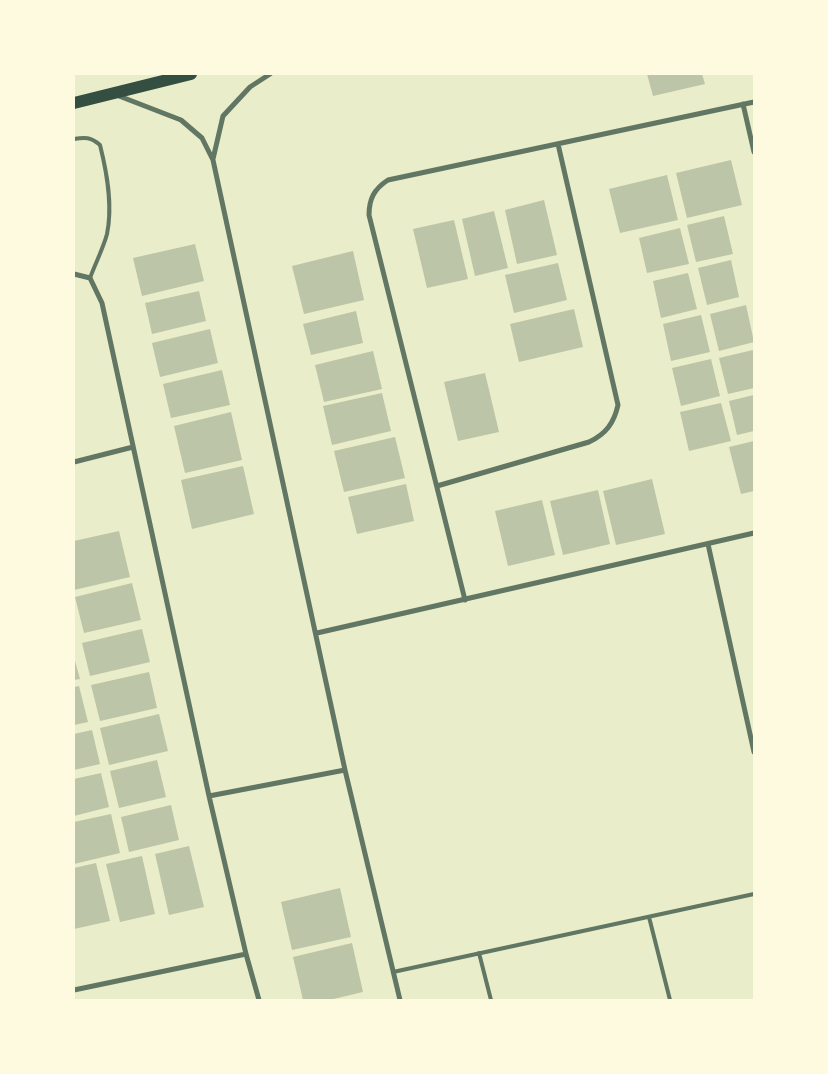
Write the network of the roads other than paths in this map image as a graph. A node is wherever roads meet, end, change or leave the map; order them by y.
1 (191, 74) edge
2 (270, 74) edge
3 (112, 93) junction
4 (754, 102) edge
5 (74, 103) edge
6 (742, 104) junction
7 (74, 140) edge
8 (558, 144) junction
9 (754, 152) edge
10 (213, 160) junction
11 (74, 274) edge
12 (90, 278) junction
13 (133, 447) junction
14 (74, 462) edge
15 (437, 486) junction
16 (754, 533) edge
17 (708, 544) junction
18 (465, 600) junction
19 (317, 634) junction
20 (754, 752) edge
21 (346, 770) junction
22 (209, 796) junction
23 (754, 894) edge
24 (649, 917) junction
25 (246, 954) junction
26 (480, 954) junction
27 (393, 972) junction
28 (74, 990) edge
29 (259, 1000) edge
30 (400, 1000) edge
31 (491, 1000) edge
32 (670, 1000) edge

1 - 3 main road
2 - 10 street
3 - 5 main road
3 - 10 street
4 - 6 street
6 - 8 street
6 - 9 street
7 - 12 lane
8 - 15 street
8 - 15 street
10 - 19 street
11 - 12 street
12 - 13 street
13 - 14 street
13 - 22 street
15 - 18 street
16 - 17 street
17 - 18 street
17 - 20 street
18 - 19 street
19 - 21 street
21 - 22 street
21 - 27 street
22 - 25 street
23 - 24 lane
24 - 26 lane
24 - 32 lane
25 - 28 street
25 - 29 street
26 - 27 lane
26 - 31 lane
27 - 30 street

